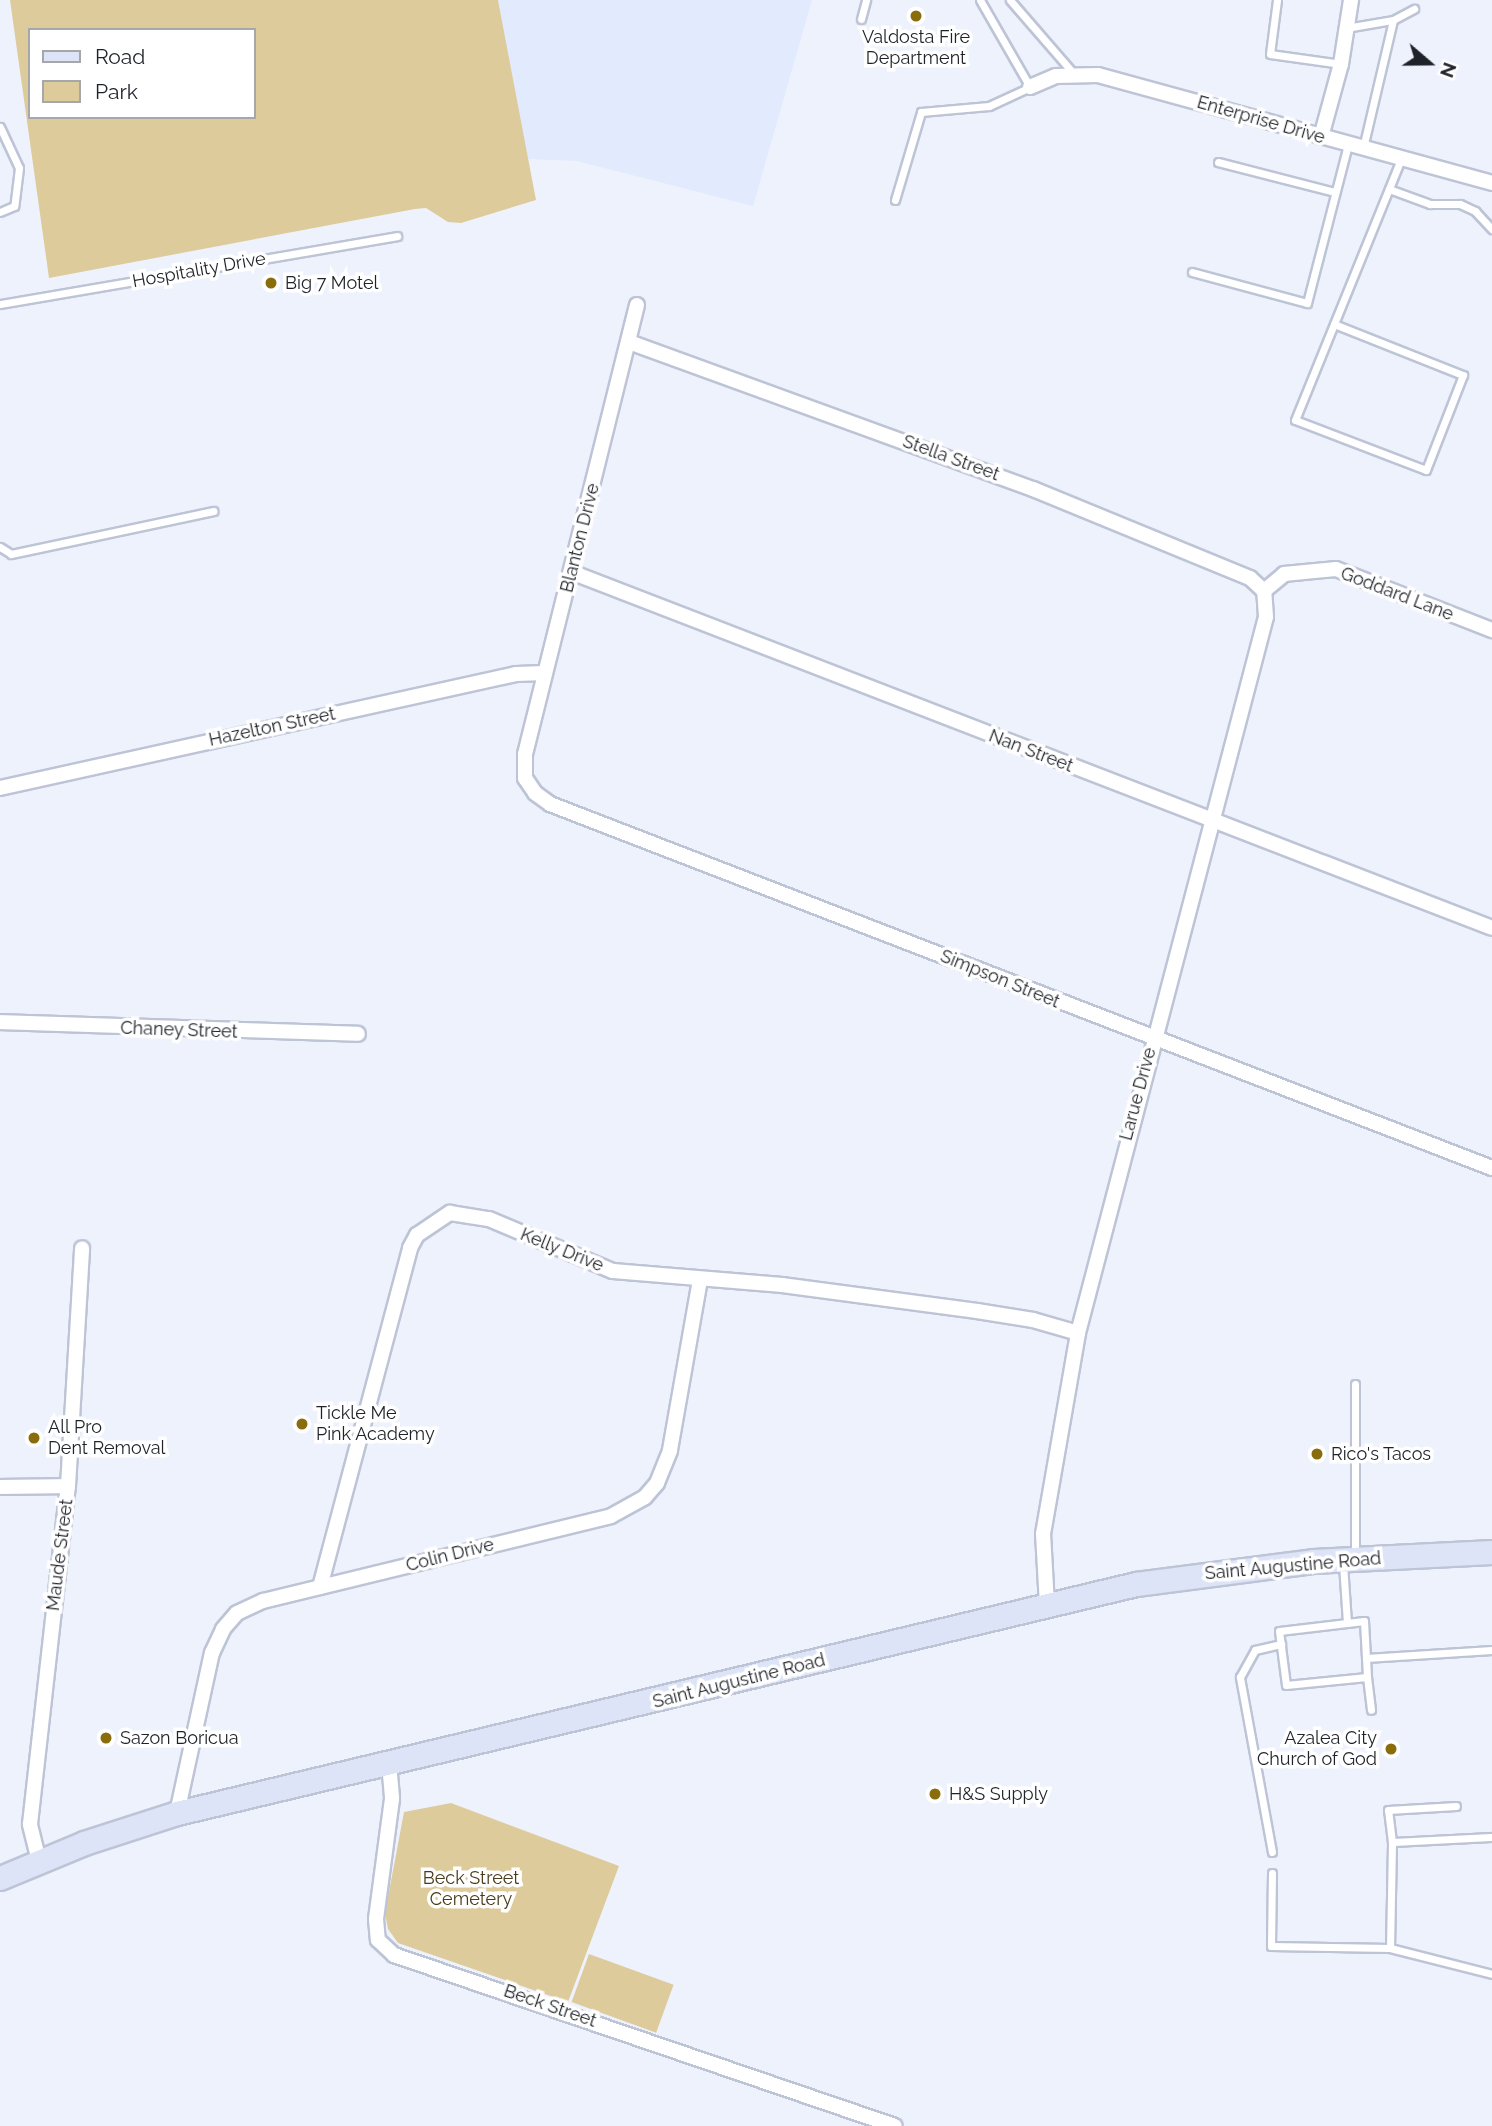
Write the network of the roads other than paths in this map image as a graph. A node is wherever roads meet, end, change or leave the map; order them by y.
1 (866, 0) edge
2 (980, 0) edge
3 (1010, 0) edge
4 (1277, 0) edge
5 (1351, 0) edge
6 (1414, 9) dead end
7 (861, 19) dead end
8 (1393, 20) junction
9 (1346, 28) junction
10 (1341, 64) junction
11 (1075, 75) junction
12 (1030, 87) junction
13 (0, 127) edge
14 (1321, 137) junction
15 (1348, 144) junction
16 (1363, 148) junction
17 (1401, 159) junction
18 (1218, 162) dead end
19 (1492, 183) edge
20 (1389, 190) junction
21 (1335, 192) junction
22 (895, 201) dead end
23 (0, 212) edge
24 (1492, 229) edge
25 (397, 236) dead end
26 (1192, 272) dead end
27 (0, 304) edge
28 (637, 305) dead end
29 (1334, 324) junction
30 (629, 342) junction
31 (213, 511) dead end
32 (0, 547) edge
33 (570, 572) junction
34 (1264, 591) junction
35 (1492, 630) edge
36 (545, 673) junction
37 (525, 770) joint
38 (0, 788) edge
39 (1211, 819) junction
40 (1492, 928) edge
41 (0, 1022) edge
42 (358, 1034) dead end
43 (1152, 1039) junction
44 (1492, 1168) edge
45 (82, 1248) dead end
46 (700, 1280) junction
47 (1079, 1333) junction
48 (1355, 1384) dead end
49 (68, 1486) junction
50 (0, 1487) edge
51 (1492, 1552) edge
52 (1349, 1559) junction
53 (320, 1587) junction
54 (1047, 1605) junction
55 (1347, 1623) junction
56 (1281, 1644) junction
57 (1492, 1650) edge
58 (1366, 1658) junction
59 (1367, 1676) junction
60 (1371, 1710) dead end
61 (389, 1763) junction
62 (1456, 1806) dead end
63 (177, 1813) junction
64 (1492, 1837) edge
65 (1392, 1842) junction
66 (1272, 1852) dead end
67 (39, 1861) junction
68 (1272, 1873) dead end
69 (0, 1878) edge
70 (1390, 1948) junction
71 (1492, 1974) edge
72 (895, 2126) edge

1 - 7 lane
2 - 12 lane
3 - 11 lane
4 - 10 lane
5 - 9 street
6 - 8 lane
8 - 9 lane
8 - 16 lane
9 - 10 street
10 - 14 street
11 - 12 street, Enterprise Drive
11 - 14 street, Enterprise Drive
12 - 22 lane
13 - 23 lane
14 - 15 street, Enterprise Drive
15 - 16 street, Enterprise Drive
15 - 21 lane
16 - 17 street, Enterprise Drive
17 - 19 street, Enterprise Drive
17 - 20 lane
18 - 21 lane
20 - 24 lane
20 - 29 lane
21 - 26 lane
25 - 27 lane, Hospitality Drive
28 - 30 street, Blanton Drive
29 - 29 lane
30 - 33 street, Blanton Drive
30 - 34 street, Stella Street
31 - 32 lane
33 - 36 street, Blanton Drive
33 - 39 street, Nan Street
34 - 35 street, Goddard Lane
34 - 39 street, Larue Drive
36 - 37 street, Blanton Drive
36 - 38 street, Hazelton Street
37 - 43 street, Simpson Street
39 - 40 street, Nan Street
39 - 43 street, Larue Drive
41 - 42 street, Chaney Street
43 - 44 street, Simpson Street
43 - 47 street, Larue Drive
45 - 49 street, Maude Street
46 - 47 street, Kelly Drive
46 - 53 street, Colin Drive
46 - 53 street, Kelly Drive
47 - 54 street, Larue Drive
48 - 52 lane
49 - 50 street
49 - 67 street, Maude Street
51 - 52 main road, Saint Augustine Road
52 - 54 main road, Saint Augustine Road
52 - 55 lane
53 - 63 street, Colin Drive
54 - 61 main road, Saint Augustine Road
55 - 56 lane
55 - 58 lane
56 - 59 lane
56 - 66 lane
57 - 58 lane
58 - 59 lane
59 - 60 lane
61 - 63 main road, Saint Augustine Road
61 - 72 street, Beck Street
62 - 65 lane
63 - 67 main road, Saint Augustine Road
64 - 65 lane
65 - 70 lane
67 - 69 main road, Saint Augustine Road
68 - 70 lane
70 - 71 lane

